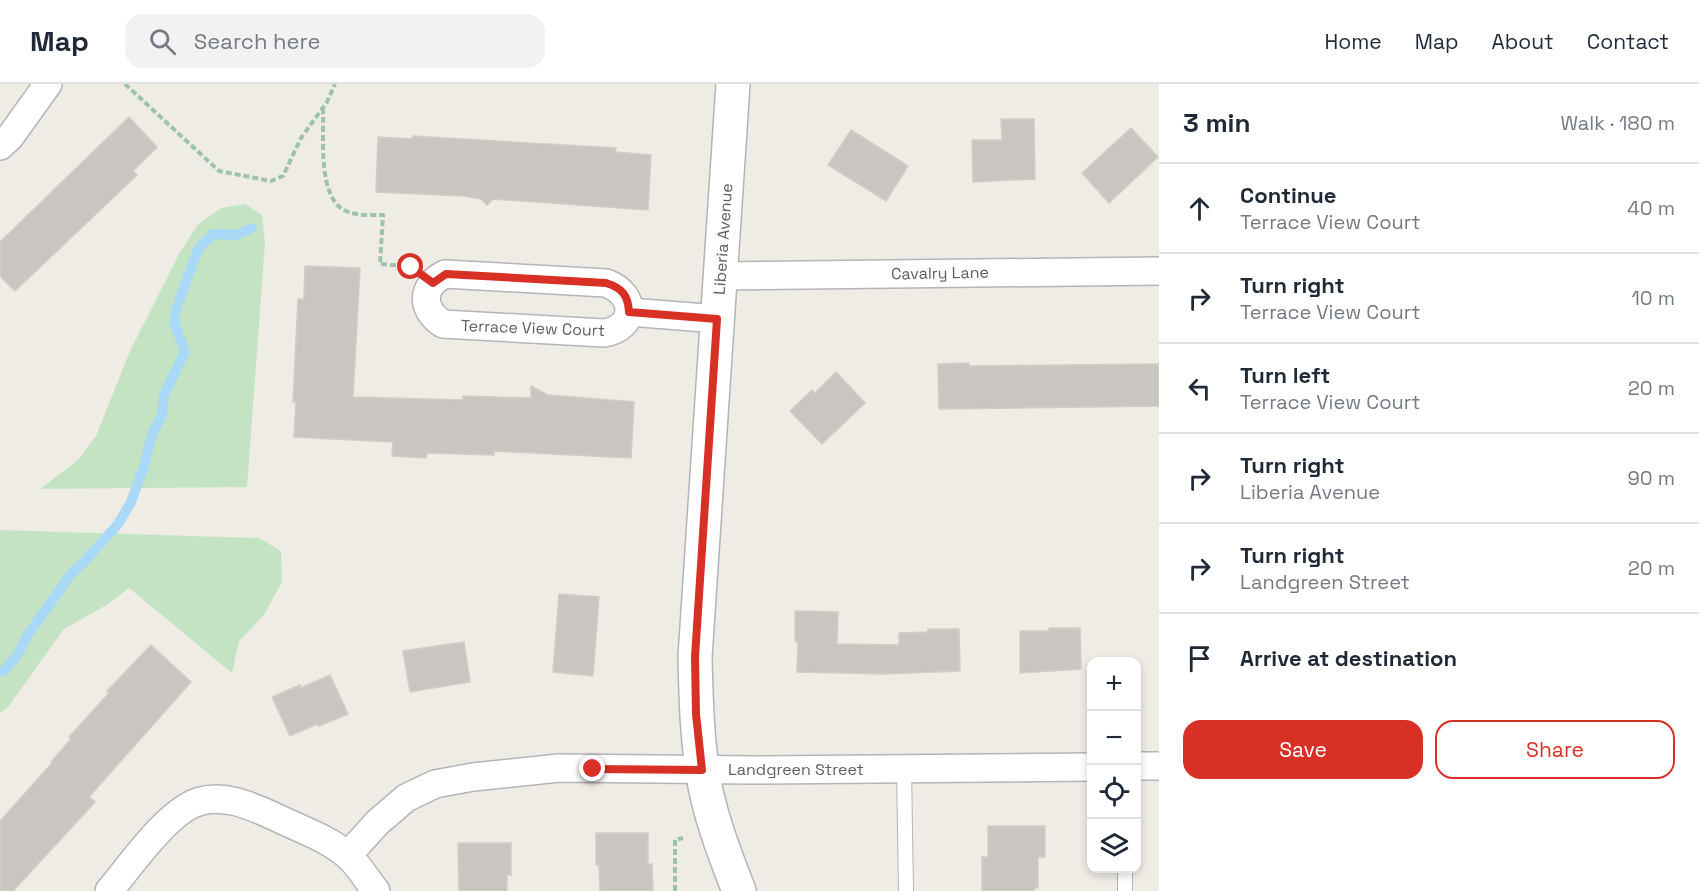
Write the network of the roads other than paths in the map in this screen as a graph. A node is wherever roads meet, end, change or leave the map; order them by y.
1 (48, 84) edge
2 (733, 84) edge
3 (0, 146) edge
4 (1159, 271) edge
5 (720, 276) junction
6 (629, 312) junction
7 (717, 319) junction
8 (1141, 766) edge
9 (1159, 766) edge
10 (1087, 767) edge
11 (904, 768) junction
12 (702, 770) junction
13 (348, 855) junction
14 (1125, 873) edge
15 (108, 891) edge
16 (376, 891) edge
17 (739, 891) edge
18 (906, 891) edge
19 (1125, 891) edge

1 - 3 street
2 - 5 main road, Liberia Avenue
4 - 5 street, Cavalry Lane
5 - 7 main road, Liberia Avenue
6 - 6 street, Terrace View Court
6 - 7 street
7 - 12 main road, Liberia Avenue
8 - 9 street
10 - 11 street, Landgreen Street
11 - 12 street, Landgreen Street
11 - 18 lane
12 - 13 street, Landgreen Street
12 - 17 main road, Liberia Avenue
13 - 15 street
13 - 16 street
14 - 19 lane

